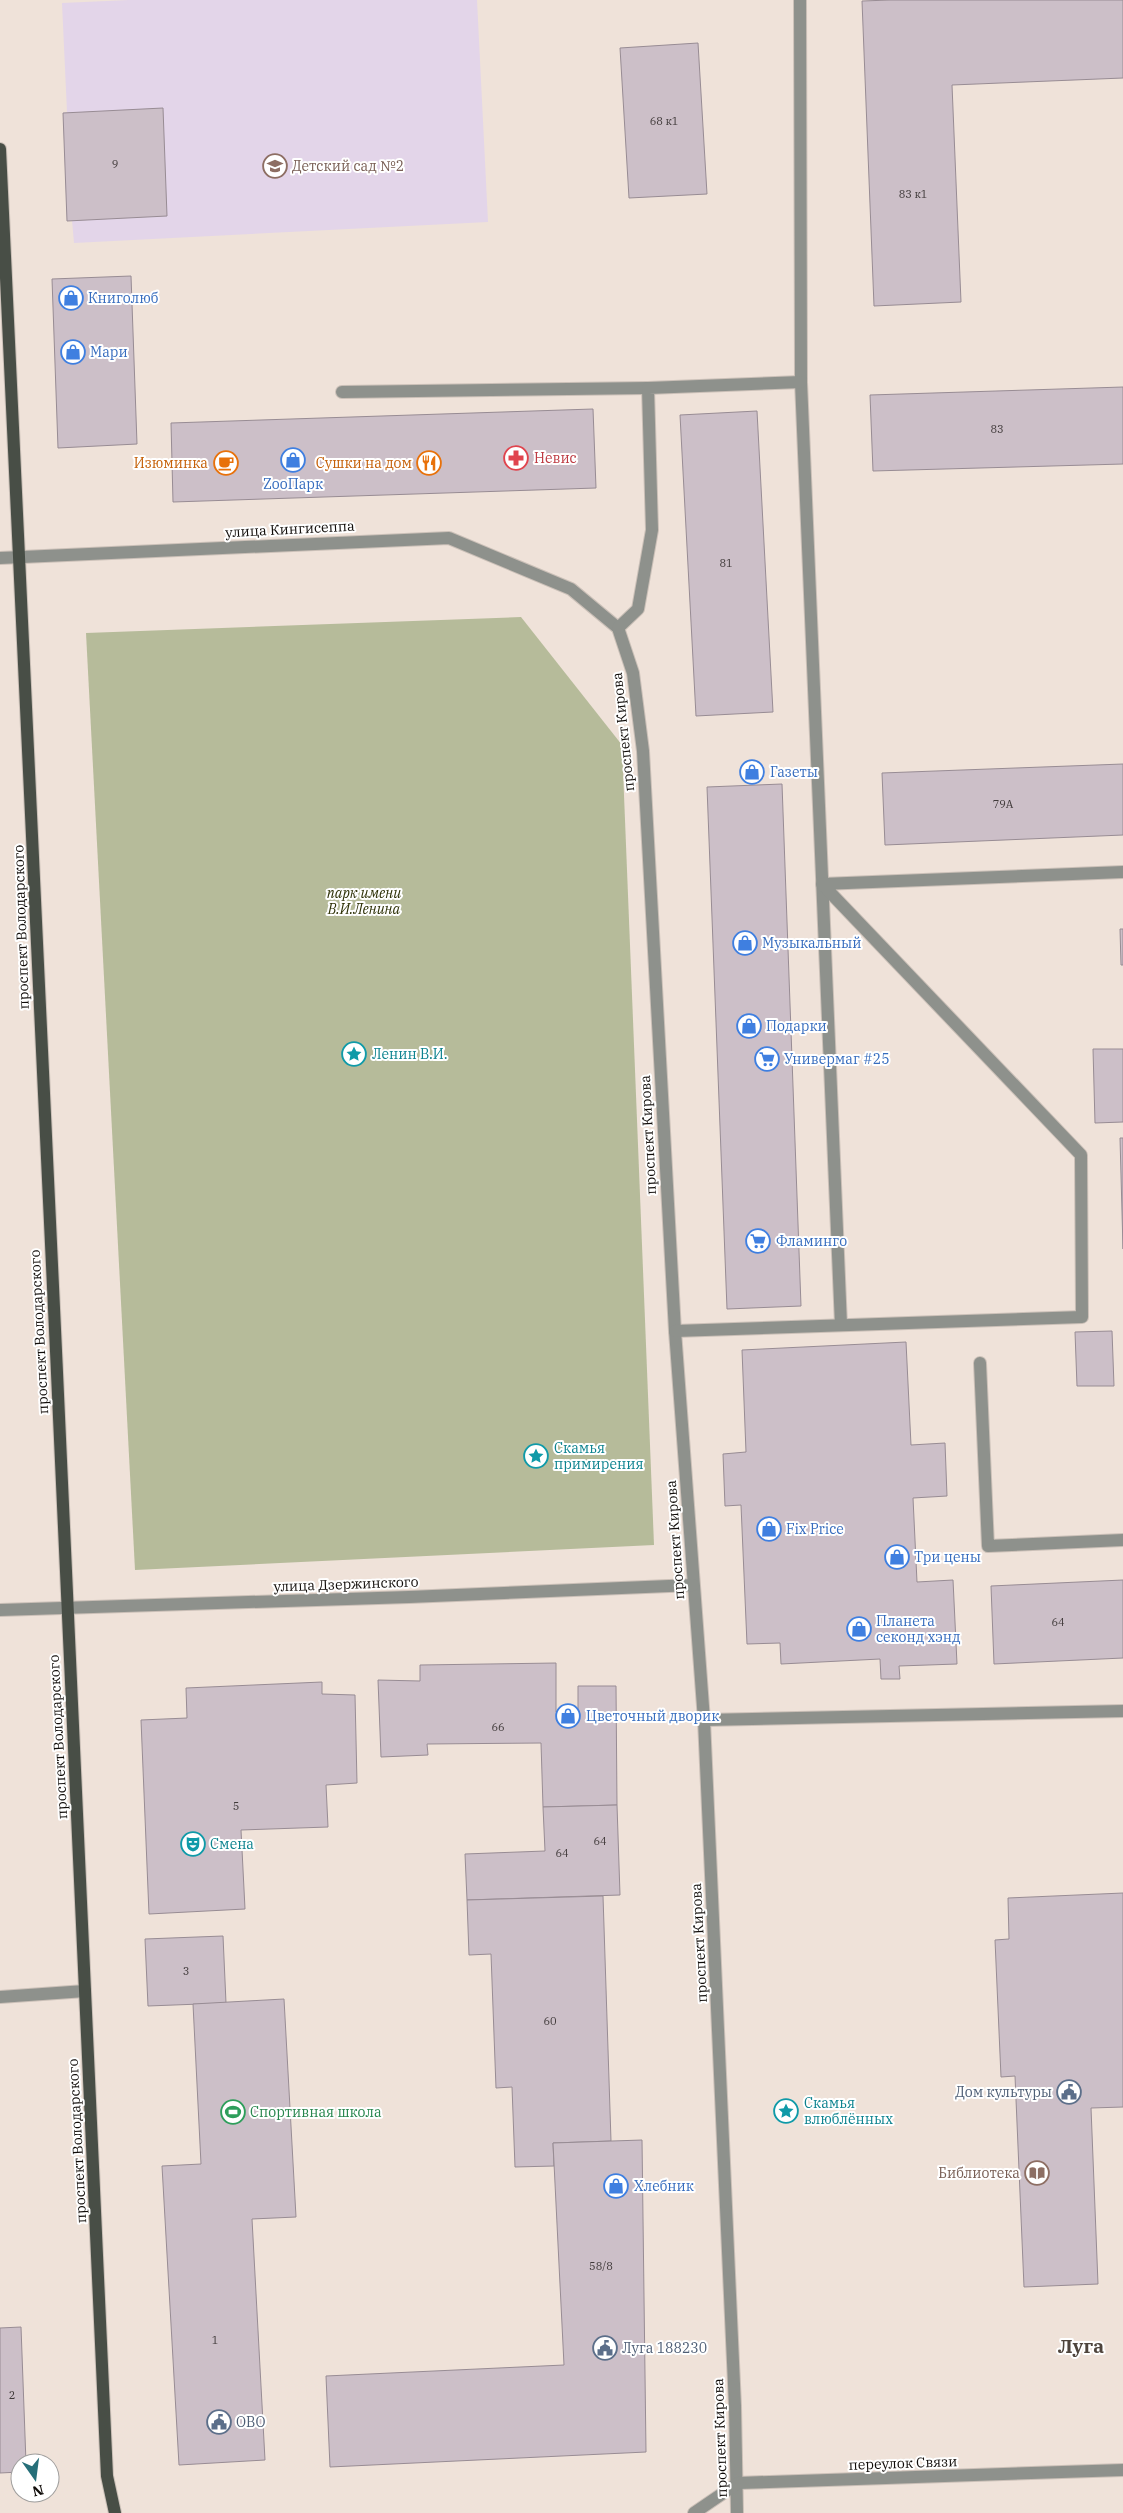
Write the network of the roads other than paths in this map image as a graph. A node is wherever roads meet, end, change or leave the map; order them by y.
1 (800, 0) edge
2 (0, 149) edge
3 (801, 382) junction
4 (648, 388) junction
5 (342, 392) dead end
6 (21, 556) junction
7 (0, 558) edge
8 (618, 628) junction
9 (1123, 872) edge
10 (822, 884) junction
11 (841, 1325) junction
12 (675, 1331) junction
13 (980, 1363) dead end
14 (1123, 1540) edge
15 (693, 1585) junction
16 (68, 1606) junction
17 (0, 1610) edge
18 (1123, 1711) edge
19 (704, 1720) junction
20 (85, 1991) junction
21 (0, 1997) edge
22 (1123, 2470) edge
23 (738, 2483) junction
24 (115, 2513) edge
25 (694, 2513) edge
26 (737, 2513) edge

1 - 3 street
2 - 6 main road, проспект Володарского
3 - 4 street
3 - 10 street
4 - 5 street
4 - 8 street
6 - 7 street, улица Кингисеппа
6 - 8 street, улица Кингисеппа
6 - 16 main road, проспект Володарского
8 - 12 street, проспект Кирова
9 - 10 street
10 - 11 street
10 - 11 street
11 - 12 street
12 - 15 street, проспект Кирова
13 - 14 street
15 - 16 street, улица Дзержинского
15 - 19 street, проспект Кирова
16 - 17 street, улица Дзержинского
16 - 20 main road, проспект Володарского
18 - 19 street
19 - 23 street, проспект Кирова
20 - 21 street
20 - 24 main road, проспект Володарского
22 - 23 street, переулок Связи
23 - 25 street
23 - 26 street, проспект Кирова

